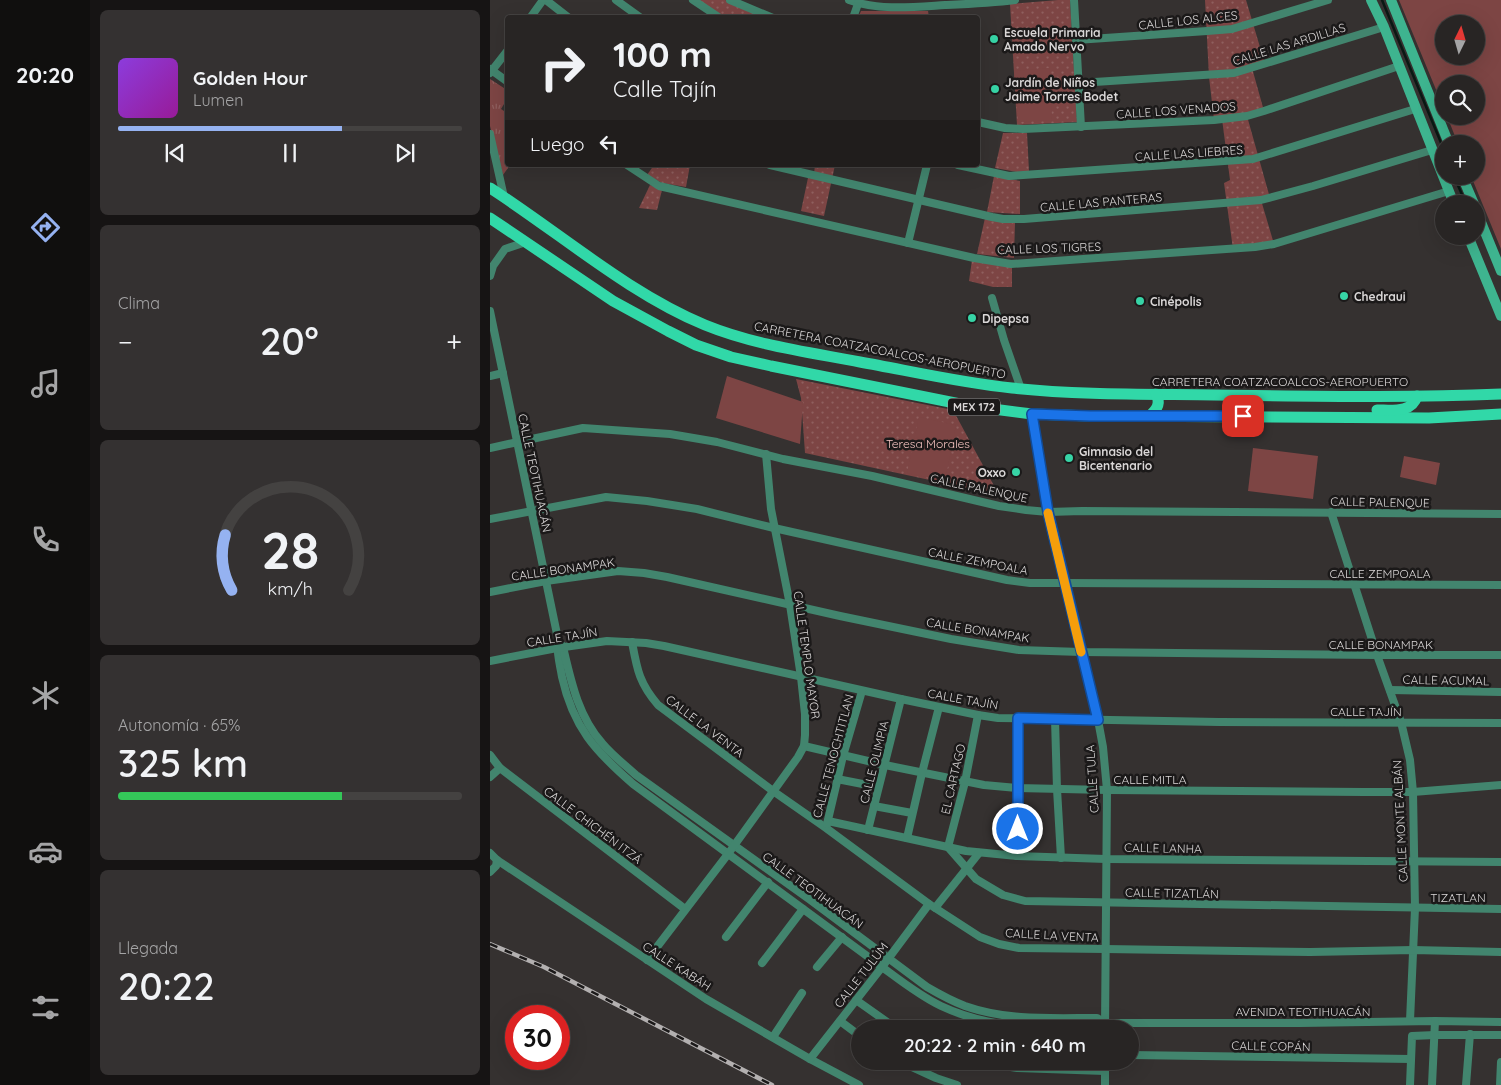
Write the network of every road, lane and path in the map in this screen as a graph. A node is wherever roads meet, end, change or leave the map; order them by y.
1 (544, 0) edge
2 (616, 0) edge
3 (693, 0) edge
4 (730, 0) edge
5 (848, 0) edge
6 (1011, 0) edge
7 (1074, 0) edge
8 (1328, 0) edge
9 (1371, 0) edge
10 (1391, 0) edge
11 (859, 2) edge
12 (964, 2) edge
13 (919, 4) edge
14 (532, 15) edge
15 (565, 15) edge
16 (637, 15) edge
17 (716, 15) edge
18 (766, 15) edge
19 (854, 15) edge
20 (1384, 27) junction
21 (1076, 40) junction
22 (505, 54) edge
23 (1399, 66) junction
24 (491, 71) edge
25 (505, 80) edge
26 (1079, 83) junction
27 (1415, 109) junction
28 (980, 122) edge
29 (1081, 127) junction
30 (490, 135) edge
31 (1445, 135) edge
32 (1432, 150) junction
33 (630, 167) edge
34 (779, 167) edge
35 (927, 167) edge
36 (967, 167) edge
37 (490, 188) edge
38 (1449, 191) junction
39 (1451, 195) edge
40 (504, 197) junction
41 (919, 199) junction
42 (490, 218) edge
43 (1485, 234) edge
44 (526, 242) junction
45 (908, 243) junction
46 (1472, 245) edge
47 (1501, 271) edge
48 (490, 276) edge
49 (625, 281) junction
50 (992, 298) dead end
51 (613, 301) junction
52 (490, 311) edge
53 (1501, 316) edge
54 (837, 357) junction
55 (503, 373) junction
56 (490, 376) edge
57 (832, 379) junction
58 (1501, 384) edge
59 (1021, 389) junction
60 (1156, 394) junction
61 (1501, 394) edge
62 (1487, 395) junction
63 (1417, 396) junction
64 (1032, 414) junction
65 (1501, 414) edge
66 (1149, 416) junction
67 (1319, 416) junction
68 (518, 442) junction
69 (490, 448) edge
70 (766, 454) junction
71 (532, 511) junction
72 (1048, 512) junction
73 (1331, 512) junction
74 (1501, 514) edge
75 (490, 519) edge
76 (774, 528) junction
77 (546, 581) junction
78 (1065, 583) junction
79 (1354, 584) junction
80 (1501, 585) edge
81 (490, 592) edge
82 (790, 605) junction
83 (632, 642) junction
84 (560, 647) junction
85 (1081, 652) junction
86 (1377, 655) junction
87 (1501, 655) edge
88 (490, 661) edge
89 (801, 677) junction
90 (1390, 690) junction
91 (862, 691) junction
92 (1501, 692) edge
93 (901, 699) junction
94 (939, 707) junction
95 (978, 715) junction
96 (1018, 718) junction
97 (1055, 719) junction
98 (1098, 720) junction
99 (1401, 722) junction
100 (1501, 723) edge
101 (804, 746) junction
102 (490, 755) edge
103 (843, 756) junction
104 (884, 765) junction
105 (500, 768) junction
106 (922, 773) junction
107 (490, 777) edge
108 (837, 779) junction
109 (966, 782) junction
110 (1501, 785) edge
111 (878, 787) junction
112 (1017, 788) junction
113 (1057, 788) junction
114 (1107, 790) junction
115 (774, 791) junction
116 (1412, 792) junction
117 (874, 806) junction
118 (912, 813) junction
119 (827, 824) junction
120 (868, 830) junction
121 (907, 838) junction
122 (734, 846) junction
123 (948, 847) junction
124 (490, 853) edge
125 (979, 853) junction
126 (728, 854) junction
127 (1017, 856) junction
128 (1061, 858) junction
129 (1106, 858) junction
130 (497, 860) junction
131 (1414, 862) junction
132 (1501, 862) edge
133 (966, 870) junction
134 (490, 872) edge
135 (768, 882) junction
136 (1106, 904) junction
137 (932, 906) junction
138 (1415, 908) junction
139 (685, 909) junction
140 (803, 909) junction
141 (1501, 909) edge
142 (726, 937) dead end
143 (842, 937) junction
144 (1105, 949) junction
145 (1414, 950) junction
146 (1501, 952) edge
147 (889, 959) junction
148 (647, 960) junction
149 (762, 963) dead end
150 (817, 966) dead end
151 (882, 968) junction
152 (802, 993) dead end
153 (856, 1000) junction
154 (988, 1012) junction
155 (884, 1020) edge
156 (980, 1020) edge
157 (987, 1020) edge
158 (1099, 1020) edge
159 (1105, 1020) edge
160 (1410, 1021) junction
161 (1435, 1021) junction
162 (840, 1022) junction
163 (1501, 1022) edge
164 (1139, 1025) edge
165 (851, 1030) edge
166 (1470, 1034) junction
167 (1434, 1035) junction
168 (1501, 1035) edge
169 (773, 1037) junction
170 (1139, 1055) edge
171 (810, 1059) junction
172 (1411, 1059) junction
173 (1501, 1062) edge
174 (919, 1070) edge
175 (1076, 1070) edge
176 (1105, 1071) joint
177 (859, 1085) edge
178 (957, 1085) edge
179 (1105, 1085) edge
180 (1410, 1085) edge
181 (1432, 1085) edge
182 (1466, 1085) edge
183 (1500, 1085) edge

1 - 14 street
1 - 15 street
2 - 16 street
3 - 17 street
4 - 18 street
5 - 11 street
6 - 12 street
7 - 21 street
8 - 21 street, CALLE LOS ALCES
9 - 20 main road
10 - 31 main road
11 - 13 street
11 - 19 street
12 - 13 street
20 - 23 main road
20 - 26 street, CALLE LAS ARDILLAS
21 - 26 street
22 - 24 street
23 - 27 main road
23 - 29 street, CALLE LOS VENADOS
24 - 25 street
26 - 29 street
27 - 32 main road
27 - 36 street, CALLE LAS LIEBRES
28 - 29 street, CALLE LOS VENADOS
30 - 40 street
32 - 38 main road
32 - 41 street, CALLE LAS PANTERAS
33 - 45 street, CALLE LOS TIGRES
34 - 41 street, CALLE LAS PANTERAS
35 - 41 street
37 - 40 main road, CARRETERA COATZACOALCOS-AEROPUERTO / MEX 172
38 - 39 main road
38 - 45 street, CALLE LOS TIGRES
40 - 49 main road, CARRETERA COATZACOALCOS-AEROPUERTO / MEX 172
41 - 45 street
42 - 44 main road, MEX 172
43 - 47 main road
44 - 48 street
44 - 51 main road, MEX 172
46 - 53 main road
49 - 51 main road
49 - 54 main road, CARRETERA COATZACOALCOS-AEROPUERTO / MEX 172
50 - 59 street
51 - 57 main road, MEX 172
52 - 55 street, CALLE TEOTIHUACÁN
54 - 57 main road
54 - 59 main road, CARRETERA COATZACOALCOS-AEROPUERTO / MEX 172
55 - 56 street
55 - 68 street, CALLE TEOTIHUACÁN
57 - 64 main road, MEX 172
58 - 62 main road
59 - 60 main road, CARRETERA COATZACOALCOS-AEROPUERTO / MEX 172
60 - 63 main road, CARRETERA COATZACOALCOS-AEROPUERTO / MEX 172
60 - 66 main road
61 - 62 main road, CARRETERA COATZACOALCOS-AEROPUERTO
62 - 63 main road, CARRETERA COATZACOALCOS-AEROPUERTO / MEX 172
63 - 67 main road
64 - 66 main road, MEX 172
64 - 72 street, CALLE TULA
65 - 67 main road, MEX 172
66 - 67 main road, MEX 172
68 - 69 street, CALLE PALENQUE
68 - 70 street, CALLE PALENQUE
68 - 71 street, CALLE TEOTIHUACÁN
70 - 72 street, CALLE PALENQUE
70 - 76 street, CALLE TEMPLO MAYOR
71 - 75 street, CALLE ZEMPOALA
71 - 76 street, CALLE ZEMPOALA
71 - 77 street, CALLE TEOTIHUACÁN
72 - 73 street, CALLE PALENQUE
72 - 78 street, CALLE TULA
73 - 74 street, CALLE PALENQUE
73 - 79 street, CALLE MONTE ALBÁN
76 - 78 street, CALLE ZEMPOALA
76 - 82 street, CALLE TEMPLO MAYOR
77 - 81 street, CALLE BONAMPAK
77 - 82 street, CALLE BONAMPAK
77 - 84 street, CALLE TEOTIHUACÁN
78 - 79 street, CALLE ZEMPOALA
78 - 85 street, CALLE TULA
79 - 80 street, CALLE ZEMPOALA
79 - 86 street, CALLE MONTE ALBÁN
82 - 85 street, CALLE BONAMPAK
82 - 89 street, CALLE TEMPLO MAYOR
83 - 84 street, CALLE TAJÍN
83 - 89 street, CALLE TAJÍN
83 - 115 street, CALLE LA VENTA
84 - 88 street, CALLE TAJÍN
84 - 122 street, CALLE TEOTIHUACÁN
84 - 126 street, CALLE TEOTIHUACÁN
85 - 86 street, CALLE BONAMPAK
85 - 98 street, CALLE TULA
86 - 87 street, CALLE BONAMPAK
86 - 90 street, CALLE MONTE ALBÁN
89 - 91 street, CALLE TAJÍN
89 - 101 street, CALLE TEMPLO MAYOR
90 - 92 street, CALLE ACUMAL
90 - 99 street, CALLE MONTE ALBÁN
91 - 93 street, CALLE TAJÍN
91 - 103 street, CALLE TENOCHTITLAN
93 - 94 street, CALLE TAJÍN
93 - 104 street, CALLE OLIMPIA
94 - 95 street, CALLE TAJÍN
94 - 106 street
95 - 96 street, CALLE TAJÍN
95 - 109 street, EL CARTAGO
96 - 97 street, CALLE TAJÍN
96 - 112 street
97 - 98 street, CALLE TAJÍN
97 - 113 street
98 - 99 street, CALLE TAJÍN
98 - 114 street, CALLE TULA
99 - 100 street, CALLE TAJÍN
99 - 116 street, CALLE MONTE ALBÁN
101 - 103 street, CALLE MITLA
101 - 115 street, CALLE TEMPLO MAYOR
102 - 105 street, CALLE CHICHÉN ITZÁ
103 - 104 street, CALLE MITLA
103 - 108 street, CALLE TENOCHTITLAN
104 - 106 street, CALLE MITLA
104 - 111 street, CALLE OLIMPIA
105 - 107 street
105 - 139 street, CALLE CHICHÉN ITZÁ
106 - 109 street, CALLE MITLA
106 - 118 street
108 - 111 street
108 - 119 street, CALLE TENOCHTITLAN
109 - 112 street, CALLE MITLA
109 - 123 street, EL CARTAGO
110 - 116 street, CALLE MITLA
111 - 117 street, CALLE OLIMPIA
112 - 113 street, CALLE MITLA
112 - 127 street
113 - 114 street, CALLE MITLA
113 - 128 street
114 - 116 street, CALLE MITLA
114 - 129 street, CALLE TULA
115 - 119 street, CALLE LA VENTA
115 - 122 street, CALLE TEMPLO MAYOR
116 - 131 street, CALLE MONTE ALBÁN
117 - 118 street
117 - 120 street, CALLE OLIMPIA
118 - 121 street
119 - 120 street, CALLE LANHA
119 - 137 street, CALLE LA VENTA
120 - 121 street, CALLE LANHA
121 - 123 street, CALLE LANHA
122 - 126 street, CALLE TEMPLO MAYOR
122 - 147 street, CALLE TEOTIHUACÁN
123 - 125 street, CALLE LANHA
123 - 133 street, CALLE TIZATLÁN
124 - 130 street, CALLE KABÁH
125 - 127 street, CALLE LANHA
125 - 133 street, CALLE TULÚM
126 - 135 street, CALLE TEOTIHUACÁN
126 - 139 street, CALLE TEMPLO MAYOR
127 - 128 street, CALLE LANHA
128 - 129 street, CALLE LANHA
129 - 131 street, CALLE LANHA
129 - 136 street, CALLE TULA
130 - 134 street
130 - 148 street, CALLE KABÁH
131 - 132 street, CALLE LANHA
131 - 138 street, CALLE MONTE ALBÁN
133 - 136 street, CALLE TIZATLÁN
133 - 137 street, CALLE TULÚM
135 - 140 street, CALLE TEOTIHUACÁN
135 - 142 street
136 - 138 street, CALLE TIZATLÁN
136 - 144 street, CALLE TULA
137 - 144 street, CALLE LA VENTA
137 - 147 street, CALLE TULÚM
138 - 141 street, TIZATLAN
138 - 145 street, CALLE MONTE ALBÁN
139 - 148 street, CALLE TEMPLO MAYOR
140 - 143 street, CALLE TEOTIHUACÁN
140 - 149 street
143 - 150 street
143 - 151 street, CALLE TEOTIHUACÁN
144 - 145 street, CALLE LA VENTA
144 - 159 street, CALLE TULA
145 - 146 street, CALLE LA VENTA
145 - 160 street, CALLE MONTE ALBÁN
147 - 151 street, CALLE TULÚM
147 - 154 street, CALLE TEOTIHUACÁN
148 - 169 street, CALLE KABÁH
151 - 153 street, CALLE TULÚM
151 - 156 street, CALLE TEOTIHUACÁN
152 - 169 street
153 - 155 street
153 - 162 street, CALLE TULÚM
154 - 157 street
154 - 158 street, CALLE TEOTIHUACÁN
160 - 161 street, AVENIDA TEOTIHUACÁN
160 - 164 street, AVENIDA TEOTIHUACÁN
161 - 163 street, AVENIDA TEOTIHUACÁN
161 - 167 street
162 - 165 street
162 - 171 street, CALLE TULÚM
166 - 167 street
166 - 168 street
166 - 182 street
167 - 172 street
167 - 181 street
169 - 171 street, CALLE KABÁH
170 - 172 street, CALLE COPÁN
171 - 177 street, CALLE KABÁH
172 - 180 street
173 - 183 street
174 - 178 street
175 - 176 street
176 - 179 street

